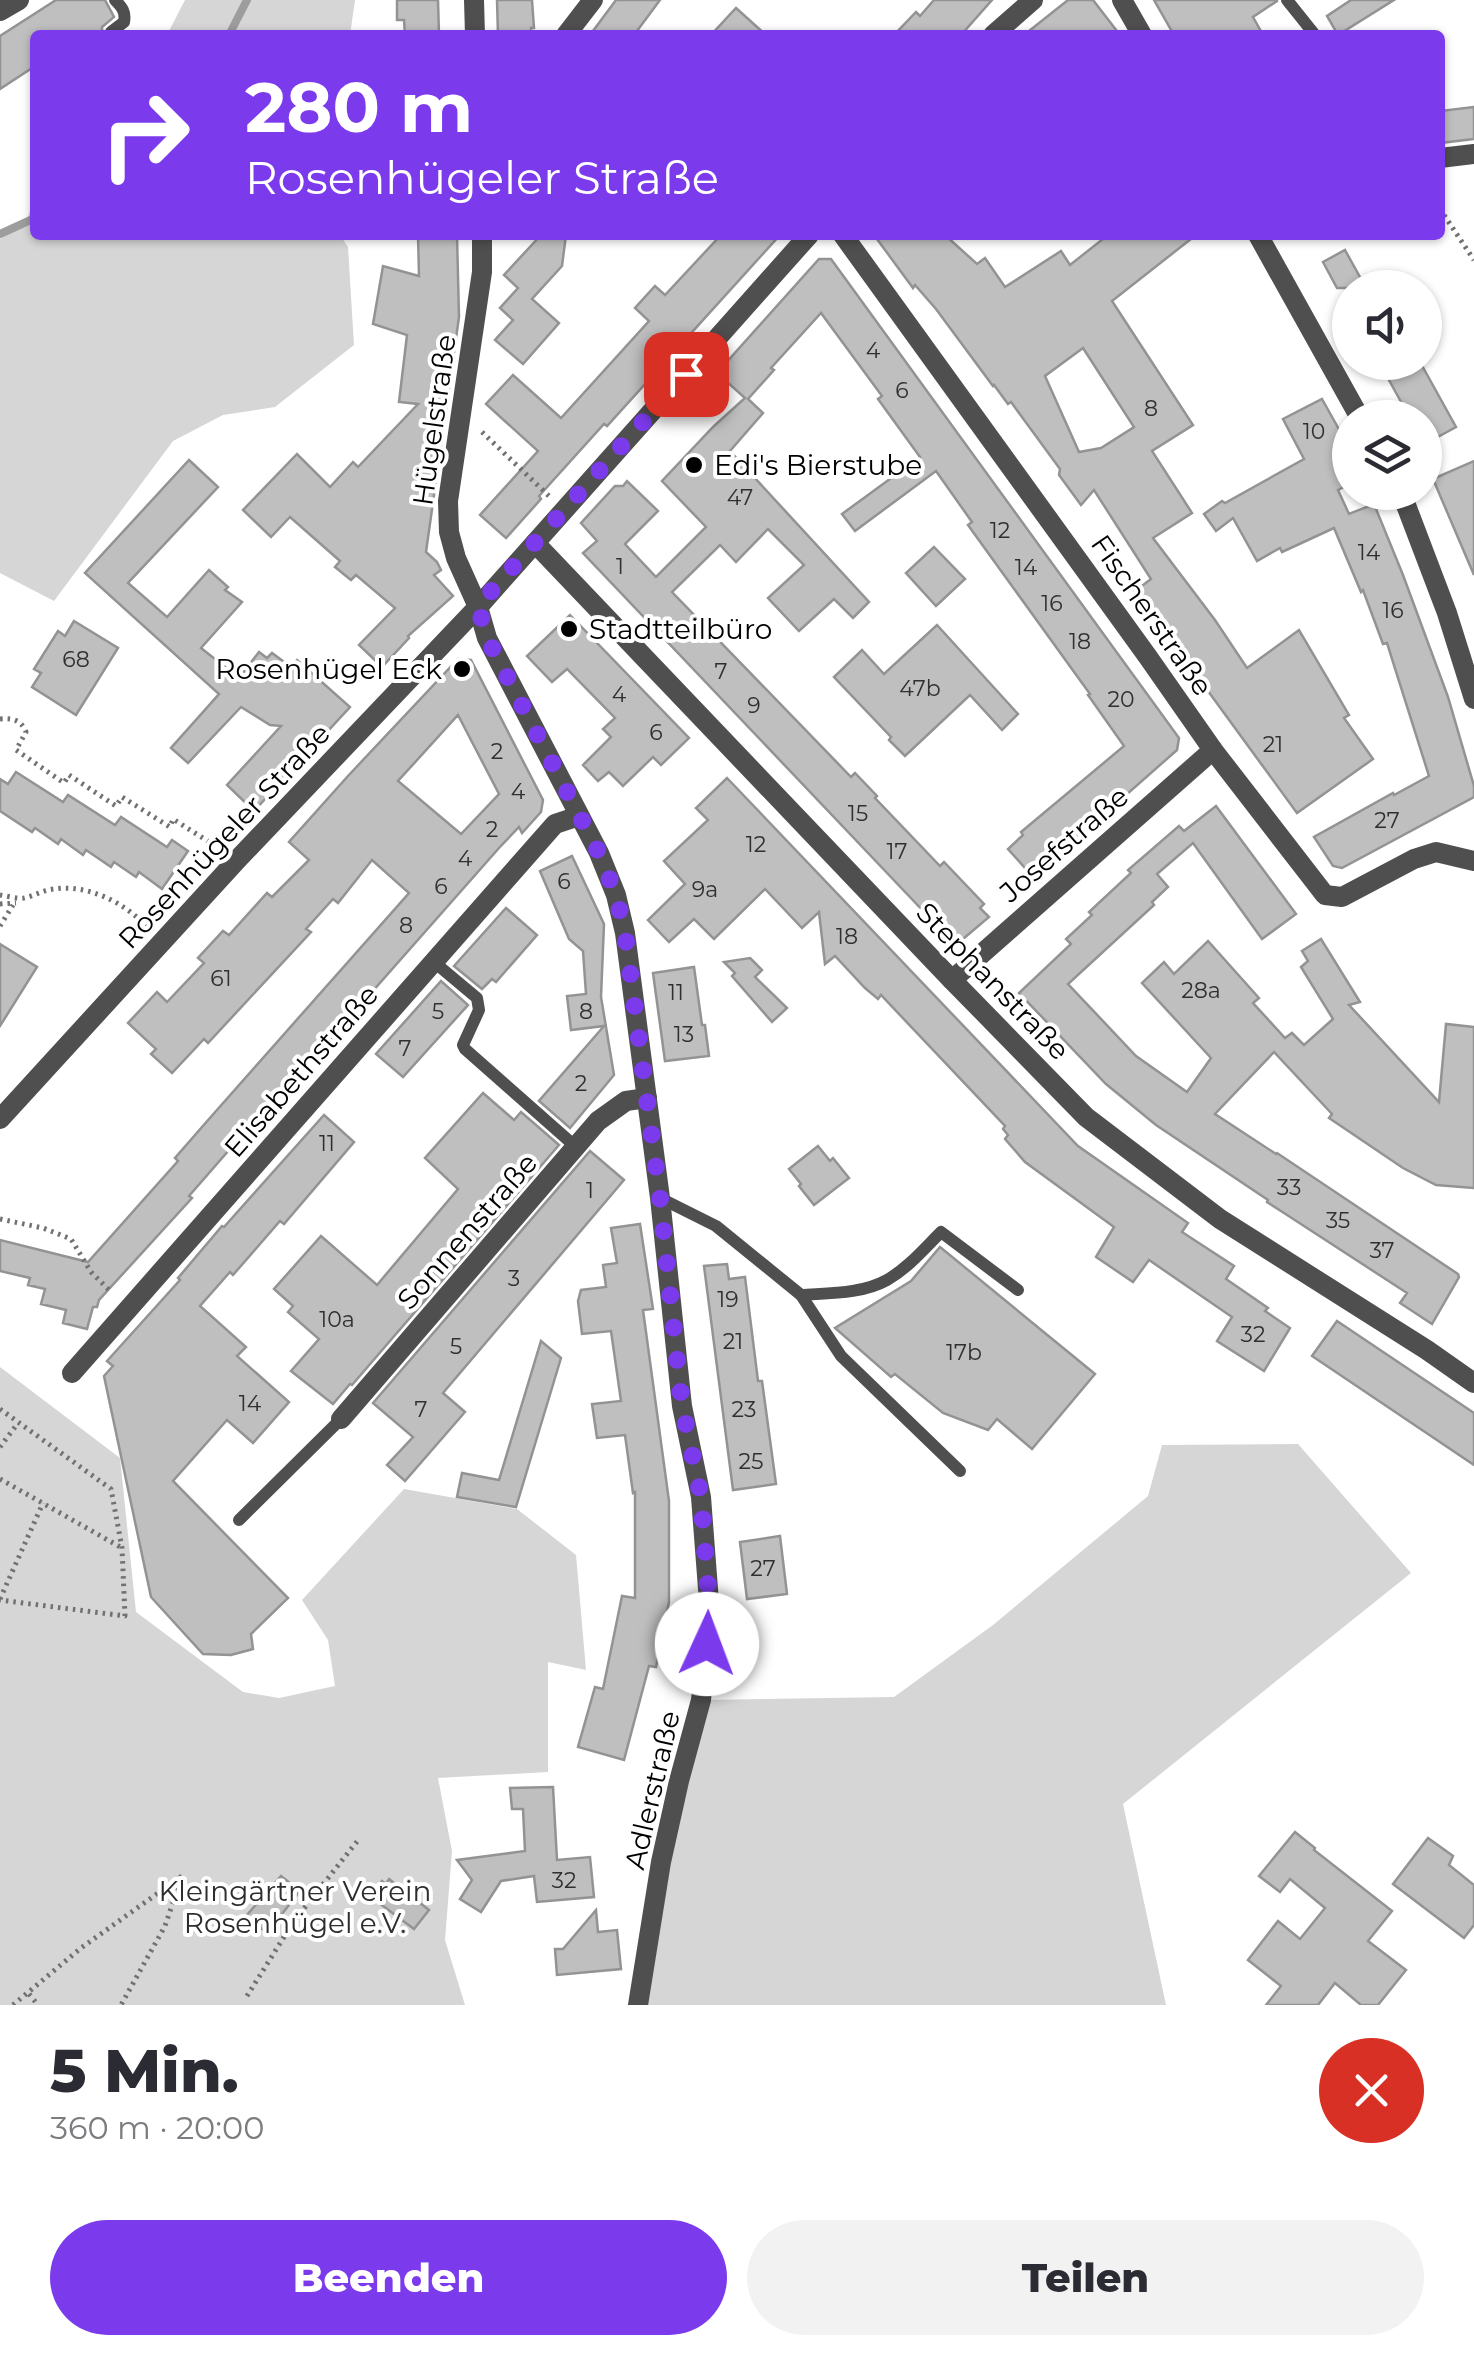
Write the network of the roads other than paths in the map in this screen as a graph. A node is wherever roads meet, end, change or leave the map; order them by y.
1 (18, 0) edge
2 (115, 0) edge
3 (474, 0) edge
4 (593, 0) edge
5 (1032, 0) edge
6 (1122, 0) edge
7 (1288, 0) edge
8 (0, 11) edge
9 (114, 30) edge
10 (475, 30) edge
11 (570, 30) edge
12 (999, 30) edge
13 (1139, 30) edge
14 (1311, 30) edge
15 (1474, 154) edge
16 (1445, 157) edge
17 (482, 240) edge
18 (805, 240) edge
19 (847, 240) edge
20 (1262, 240) edge
21 (1350, 400) edge
22 (1409, 510) edge
23 (535, 542) junction
24 (478, 606) junction
25 (1474, 698) edge
26 (1213, 750) junction
27 (579, 816) junction
28 (1474, 861) edge
29 (434, 962) junction
30 (952, 980) junction
31 (647, 1098) junction
32 (0, 1119) edge
33 (576, 1147) junction
34 (660, 1198) junction
35 (1018, 1290) dead end
36 (800, 1295) junction
37 (72, 1373) dead end
38 (1474, 1383) edge
39 (341, 1419) joint
40 (960, 1471) dead end
41 (240, 1520) dead end
42 (638, 2005) edge

1 - 8 street
2 - 9 lane
3 - 10 street
4 - 11 street
5 - 12 street
6 - 13 street
7 - 14 lane
15 - 16 street
17 - 24 street, Hügelstraße
18 - 23 street, Rosenhügeler Straße
19 - 26 street, Fischerstraße
20 - 21 street
22 - 25 street
23 - 24 street, Rosenhügeler Straße
23 - 30 street, Stephanstraße
24 - 27 street, Adlerstraße
24 - 32 street, Rosenhügeler Straße
26 - 28 street, Fischerstraße
26 - 30 street, Josefstraße
27 - 29 street, Elisabethstraße
27 - 31 street, Adlerstraße
29 - 33 lane
29 - 37 street, Elisabethstraße
30 - 38 street, Stephanstraße
31 - 33 street, Sonnenstraße
31 - 34 street, Adlerstraße
33 - 39 street, Sonnenstraße
34 - 36 lane
34 - 42 street, Adlerstraße
35 - 36 lane
36 - 40 lane
39 - 41 lane

